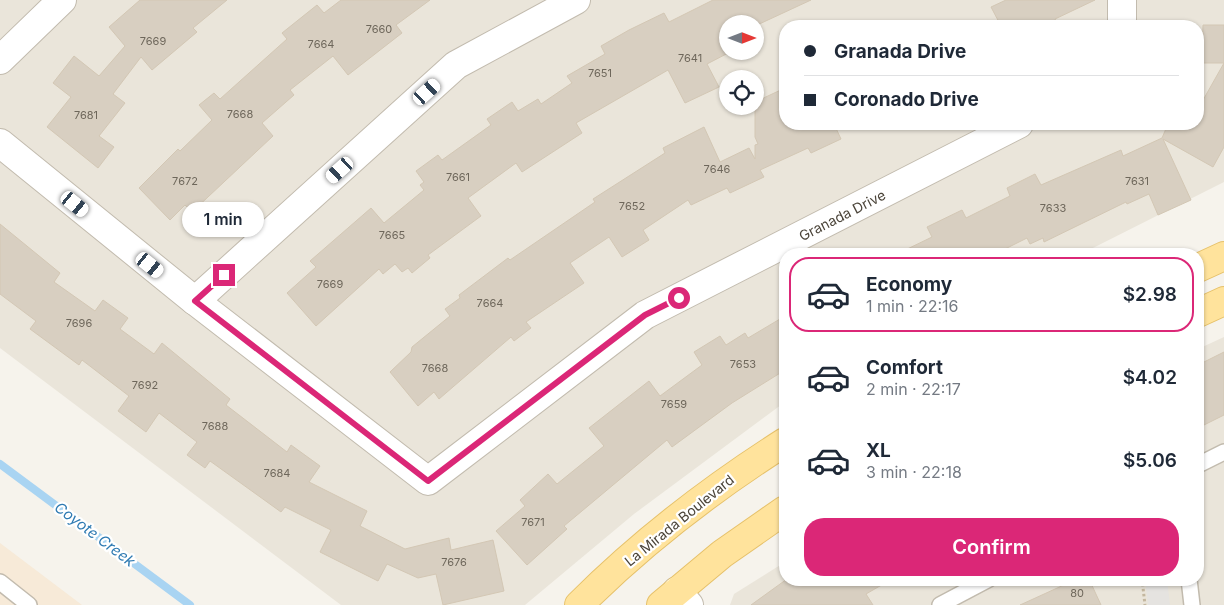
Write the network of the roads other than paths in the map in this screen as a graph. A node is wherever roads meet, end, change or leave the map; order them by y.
1 (62, 0) edge
2 (576, 0) edge
3 (1122, 0) edge
4 (1122, 20) edge
5 (0, 60) edge
6 (1007, 130) edge
7 (0, 143) edge
8 (1224, 256) edge
9 (1204, 265) edge
10 (1224, 300) edge
11 (195, 301) junction
12 (1204, 310) edge
13 (779, 446) edge
14 (1224, 452) edge
15 (1204, 461) edge
16 (779, 514) edge
17 (0, 582) edge
18 (975, 586) edge
19 (1190, 586) edge
20 (676, 600) edge
21 (29, 605) edge
22 (579, 605) edge
23 (940, 605) edge
24 (1192, 605) edge

1 - 5 street
2 - 11 street
3 - 4 street
6 - 11 street, Granada Drive
7 - 11 street, Granada Drive
8 - 9 main road
10 - 12 main road
13 - 22 main road, La Mirada Boulevard
14 - 15 lane
16 - 20 main road
17 - 21 lane
18 - 23 lane
19 - 24 lane

